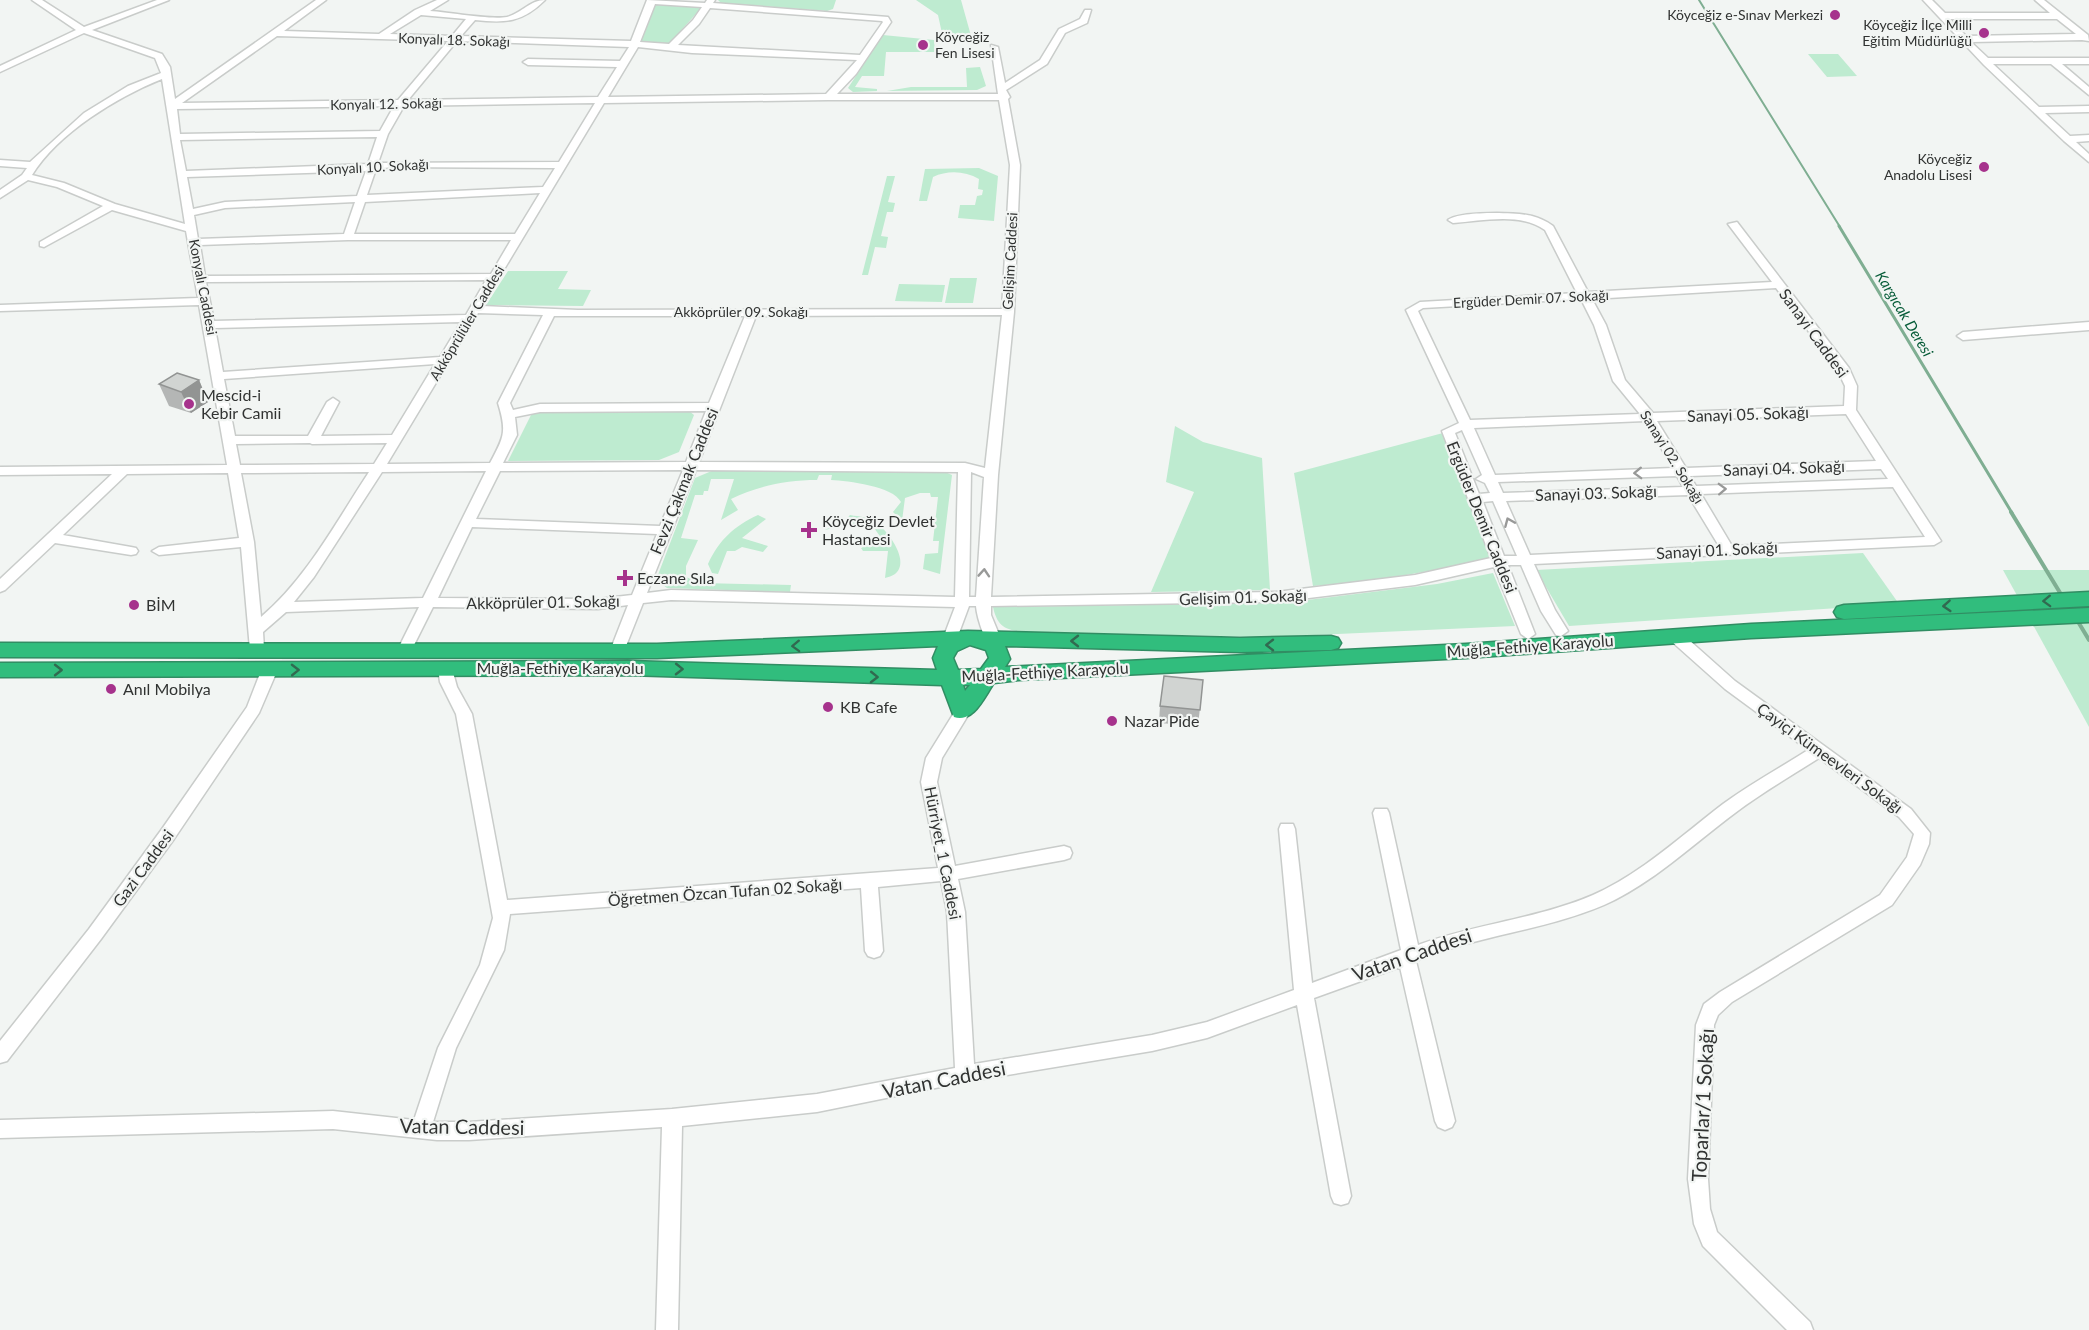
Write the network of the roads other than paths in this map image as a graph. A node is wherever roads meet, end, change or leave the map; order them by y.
1 (36, 0) edge
2 (165, 0) edge
3 (322, 0) edge
4 (444, 0) edge
5 (542, 0) edge
6 (651, 0) edge
7 (1927, 0) edge
8 (2040, 0) edge
9 (710, 2) edge
10 (418, 12) junction
11 (1088, 12) dead end
12 (1943, 16) junction
13 (2059, 16) junction
14 (472, 18) junction
15 (84, 30) junction
16 (274, 33) junction
17 (380, 37) junction
18 (1964, 39) junction
19 (2087, 39) edge
20 (453, 40) junction
21 (634, 46) junction
22 (671, 47) junction
23 (994, 47) dead end
24 (861, 58) junction
25 (1985, 61) junction
26 (2054, 61) junction
27 (2089, 61) edge
28 (528, 62) dead end
29 (623, 64) junction
30 (0, 69) edge
31 (166, 74) junction
32 (2089, 92) edge
33 (1004, 93) junction
34 (828, 97) junction
35 (601, 100) junction
36 (400, 104) junction
37 (172, 106) junction
38 (2089, 109) edge
39 (2037, 110) junction
40 (383, 134) junction
41 (175, 137) junction
42 (2089, 138) edge
43 (2067, 139) junction
44 (2089, 159) edge
45 (0, 163) edge
46 (33, 165) junction
47 (563, 165) junction
48 (372, 167) junction
49 (183, 174) junction
50 (26, 177) junction
51 (547, 190) junction
52 (0, 195) edge
53 (360, 198) junction
54 (111, 206) junction
55 (189, 213) junction
56 (1453, 220) dead end
57 (1733, 224) dead end
58 (191, 228) junction
59 (348, 237) junction
60 (519, 237) junction
61 (194, 242) junction
62 (44, 244) dead end
63 (495, 277) junction
64 (201, 279) junction
65 (1778, 285) junction
66 (1586, 296) junction
67 (206, 301) junction
68 (0, 308) edge
69 (550, 312) junction
70 (752, 312) junction
71 (1008, 312) junction
72 (471, 314) junction
73 (210, 325) junction
74 (2089, 326) edge
75 (1963, 336) dead end
76 (444, 360) junction
77 (219, 376) junction
78 (333, 402) dead end
79 (713, 407) junction
80 (1850, 410) junction
81 (507, 415) junction
82 (1649, 418) junction
83 (1467, 424) junction
84 (396, 439) junction
85 (229, 440) junction
86 (312, 440) junction
87 (1885, 465) junction
88 (689, 466) junction
89 (494, 467) junction
90 (965, 467) junction
91 (234, 469) junction
92 (377, 469) junction
93 (124, 470) junction
94 (0, 471) edge
95 (1683, 472) junction
96 (991, 476) junction
97 (1491, 478) junction
98 (1467, 479) junction
99 (1897, 483) junction
100 (1694, 490) junction
101 (1498, 497) junction
102 (1475, 498) junction
103 (467, 523) junction
104 (664, 530) junction
105 (52, 538) junction
106 (1934, 540) joint
107 (247, 542) junction
108 (130, 550) dead end
109 (1728, 550) junction
110 (159, 551) dead end
111 (1525, 559) junction
112 (1500, 561) junction
113 (0, 587) edge
114 (638, 598) junction
115 (2089, 599) edge
116 (429, 602) junction
117 (962, 602) junction
118 (983, 602) junction
119 (282, 607) junction
120 (2009, 610) junction
121 (2089, 615) edge
122 (1561, 631) junction
123 (1528, 634) junction
124 (1675, 636) junction
125 (257, 639) junction
126 (0, 650) edge
127 (404, 651) junction
128 (617, 651) junction
129 (971, 658) junction
130 (446, 669) junction
131 (0, 670) edge
132 (269, 671) junction
133 (962, 712) junction
134 (1820, 750) junction
135 (1381, 813) dead end
136 (1287, 829) dead end
137 (1064, 853) dead end
138 (949, 874) junction
139 (869, 881) junction
140 (1886, 900) joint
141 (500, 908) junction
142 (874, 951) dead end
143 (1409, 956) junction
144 (1304, 994) junction
145 (0, 1055) edge
146 (965, 1074) junction
147 (672, 1118) junction
148 (1445, 1120) dead end
149 (0, 1129) edge
150 (421, 1129) junction
151 (1341, 1196) dead end
152 (667, 1330) edge
153 (1802, 1330) edge

1 - 15 street
2 - 15 street
3 - 16 street
4 - 10 street
5 - 14 street
6 - 9 street
6 - 21 street, Akköprülüler Caddesi
7 - 12 street
8 - 13 street
9 - 22 street
9 - 24 street
10 - 14 street
10 - 17 street
11 - 33 street
12 - 13 street
12 - 18 street
13 - 19 street
14 - 20 street
15 - 30 street
15 - 31 street
16 - 17 street, Konyalı 18. Sokağı
16 - 37 street
17 - 20 street, Konyalı 18. Sokağı
18 - 19 street
18 - 25 street
20 - 21 street, Konyalı 18. Sokağı
20 - 36 street
21 - 22 street, Konyalı 18. Sokağı
21 - 29 street, Akköprülüler Caddesi
22 - 24 street, Konyalı 18. Sokağı
23 - 33 street, Gelişim Caddesi
24 - 34 street
25 - 26 street
25 - 39 street
26 - 27 street
26 - 32 street
28 - 29 street
29 - 35 street, Akköprülüler Caddesi
31 - 37 street, Konyalı Caddesi
31 - 46 street
33 - 34 street, Konyalı 12. Sokağı
33 - 71 street, Gelişim Caddesi
34 - 35 street, Konyalı 12. Sokağı
35 - 36 street, Konyalı 12. Sokağı
35 - 47 street, Akköprülüler Caddesi
36 - 37 street, Konyalı 12. Sokağı
36 - 40 street
37 - 41 street, Konyalı Caddesi
38 - 39 street
39 - 43 street
40 - 41 street
40 - 48 street
41 - 49 street, Konyalı Caddesi
42 - 43 street
43 - 44 street
45 - 46 street
46 - 50 street
47 - 48 street, Konyalı 10. Sokağı
47 - 51 street, Akköprülüler Caddesi
48 - 49 street, Konyalı 10. Sokağı
48 - 53 street
49 - 55 street, Konyalı Caddesi
50 - 52 street
50 - 54 street
51 - 53 street
51 - 60 street, Akköprülüler Caddesi
53 - 55 street
53 - 59 street
54 - 58 street
54 - 62 street
55 - 58 street, Konyalı Caddesi
56 - 66 street, Sanayi 02. Sokağı
57 - 65 street, Sanayi Caddesi
58 - 61 street, Konyalı Caddesi
59 - 60 street
59 - 61 street
60 - 63 street, Akköprülüler Caddesi
61 - 64 street, Konyalı Caddesi
63 - 64 street
63 - 72 street, Akköprülüler Caddesi
64 - 67 street, Konyalı Caddesi
65 - 66 street, Ergüder Demir 07. Sokağı
65 - 80 street, Sanayi Caddesi
66 - 82 street, Sanayi 02. Sokağı
66 - 83 street, Ergüder Demir 07. Sokağı
67 - 68 street
67 - 73 street, Konyalı Caddesi
69 - 70 street, Akköprüler 09. Sokağı
69 - 72 street, Akköprüler 09. Sokağı
69 - 81 street
70 - 71 street, Akköprüler 09. Sokağı
70 - 79 street, Fevzi Çakmak Caddesi
71 - 96 street, Gelişim Caddesi
72 - 73 street, Akköprüler 09. Sokağı
72 - 76 street, Akköprülüler Caddesi
73 - 77 street, Konyalı Caddesi
74 - 75 street
76 - 77 street
76 - 84 street, Akköprülüler Caddesi
77 - 85 street, Konyalı Caddesi
78 - 86 street
79 - 81 street
79 - 88 street, Fevzi Çakmak Caddesi
80 - 82 street, Sanayi 05. Sokağı
80 - 87 street, Sanayi Caddesi
81 - 89 street
82 - 83 street, Sanayi 05. Sokağı
82 - 95 street, Sanayi 02. Sokağı
83 - 97 street, Ergüder Demir Caddesi
83 - 98 street, Ergüder Demir Caddesi
84 - 86 street
84 - 92 street, Akköprülüler Caddesi
85 - 86 street
85 - 91 street, Konyalı Caddesi
87 - 95 street, Sanayi 04. Sokağı
87 - 99 street, Sanayi Caddesi
88 - 89 street
88 - 90 street
88 - 104 street, Fevzi Çakmak Caddesi
89 - 92 street
89 - 103 street
90 - 96 street
90 - 117 street
91 - 92 street
91 - 93 street
91 - 107 street, Konyalı Caddesi
92 - 119 street, Akköprülüler Caddesi
93 - 94 street
93 - 105 street
95 -> 97 street, Sanayi 04. Sokağı
95 - 100 street, Sanayi 02. Sokağı
118 -> 96 street, Gelişim Caddesi
97 - 98 street, Sanayi 04. Sokağı
97 - 101 street, Ergüder Demir Caddesi
98 - 102 street, Ergüder Demir Caddesi
100 -> 99 street, Sanayi 03. Sokağı
99 - 106 street, Sanayi Caddesi
100 - 101 street, Sanayi 03. Sokağı
100 - 109 street, Sanayi 02. Sokağı
101 - 102 street, Sanayi 03. Sokağı
111 -> 101 street, Ergüder Demir Caddesi
102 - 112 street, Ergüder Demir Caddesi
103 - 104 street
103 - 116 street
104 - 114 street, Fevzi Çakmak Caddesi
105 - 108 street
105 - 113 street
106 - 109 street, Sanayi 01. Sokağı
107 - 110 street
107 - 125 street, Konyalı Caddesi
109 - 111 street, Sanayi 01. Sokağı
111 - 112 street, Sanayi 01. Sokağı
111 - 122 street, Ergüder Demir Caddesi
112 - 118 street, Gelişim 01. Sokağı
112 - 123 street, Ergüder Demir Caddesi
114 - 116 street, Akköprüler 01. Sokağı
114 - 117 street, Akköprüler 01. Sokağı
114 - 128 street, Fevzi Çakmak Caddesi
115 -> 120 highway, Muğla-Fethiye Karayolu
116 - 119 street, Akköprüler 01. Sokağı
116 - 127 street
117 - 118 street, Akköprüler 01. Sokağı
117 - 129 street
118 - 129 street, Gelişim Caddesi
119 - 125 street, Akköprülüler Caddesi
120 - 121 highway, Muğla-Fethiye Karayolu
120 -> 122 highway, Muğla-Fethiye Karayolu
120 - 124 highway, Muğla-Fethiye Karayolu
122 - 123 highway, Muğla-Fethiye Karayolu
123 -> 129 highway, Muğla-Fethiye Karayolu
124 - 129 highway, Muğla-Fethiye Karayolu
124 - 134 street, Çayiçi Kümeevleri Sokağı
125 - 126 highway, Muğla-Fethiye Karayolu
125 - 127 highway, Muğla-Fethiye Karayolu
127 - 128 highway, Muğla-Fethiye Karayolu
129 -> 128 highway, Muğla-Fethiye Karayolu
130 -> 129 highway, Muğla-Fethiye Karayolu
129 - 133 highway
129 - 133 highway
132 -> 130 highway, Muğla-Fethiye Karayolu
130 - 141 street
131 -> 132 highway, Muğla-Fethiye Karayolu
132 - 145 street, Gazi Caddesi
133 - 138 street, Hürriyet_1 Caddesi
134 - 140 street, Çayiçi Kümeevleri Sokağı
134 - 143 street, Vatan Caddesi
135 - 143 street
136 - 144 street
137 - 138 street, Öğretmen Özcan Tufan 02 Sokağı
138 - 139 street, Öğretmen Özcan Tufan 02 Sokağı
138 - 146 street, Hürriyet_1 Caddesi
139 - 141 street, Öğretmen Özcan Tufan 02 Sokağı
139 - 142 street
140 - 153 street, Toparlar/1 Sokağı
141 - 150 street
143 - 144 street, Vatan Caddesi
143 - 148 street
144 - 146 street, Vatan Caddesi
144 - 151 street
146 - 147 street, Vatan Caddesi
147 - 150 street, Vatan Caddesi
147 - 152 street
149 - 150 street, Vatan Caddesi

